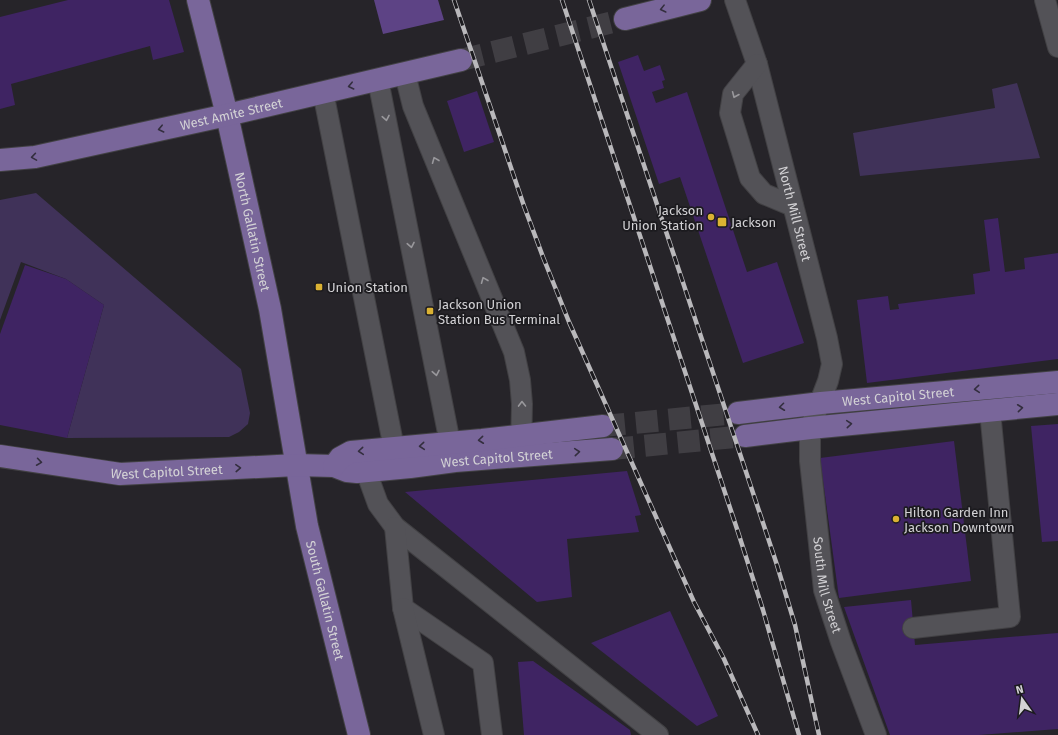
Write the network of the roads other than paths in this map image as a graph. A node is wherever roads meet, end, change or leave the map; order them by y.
1 (198, 0) edge
2 (700, 0) edge
3 (735, 0) edge
4 (1045, 0) edge
5 (625, 19) tunnel mouth
6 (1058, 47) edge
7 (461, 60) tunnel mouth
8 (757, 64) junction
9 (405, 74) junction
10 (378, 80) junction
11 (323, 92) junction
12 (227, 115) junction
13 (0, 160) edge
14 (793, 206) junction
15 (1058, 382) edge
16 (821, 403) junction
17 (1058, 404) edge
18 (990, 411) junction
19 (738, 413) tunnel mouth
20 (603, 426) tunnel mouth
21 (810, 428) junction
22 (521, 435) junction
23 (745, 436) tunnel mouth
24 (450, 443) junction
25 (394, 448) junction
26 (612, 449) tunnel mouth
27 (0, 456) edge
28 (521, 457) junction
29 (296, 465) junction
30 (334, 466) junction
31 (366, 471) junction
32 (395, 527) junction
33 (403, 608) junction
34 (913, 628) dead end
35 (359, 735) edge
36 (434, 735) edge
37 (492, 735) edge
38 (658, 735) edge
39 (876, 735) edge

1 - 12 main road, North Gallatin Street
2 -> 5 main road
3 - 8 street, North Mill Street
4 - 6 street
7 - 9 main road, West Amite Street
8 - 14 street, North Mill Street
8 -> 14 street
9 - 10 main road, West Amite Street
22 -> 9 street
10 -> 11 main road, West Amite Street
10 -> 24 street
11 - 12 main road, West Amite Street
11 - 25 street
12 -> 13 main road, West Amite Street
12 - 29 main road, North Gallatin Street
14 - 16 street, North Mill Street
15 -> 16 main road, West Capitol Street
16 -> 19 main road, West Capitol Street
16 - 21 street, North Mill Street
18 -> 17 main road, West Capitol Street
21 -> 18 main road, West Capitol Street
18 - 34 street
20 - 22 main road, West Capitol Street
21 - 23 main road, West Capitol Street
21 - 39 street, South Mill Street
22 -> 24 main road, West Capitol Street
22 - 28 street
24 -> 25 main road, West Capitol Street
25 -> 30 main road, West Capitol Street
28 -> 26 main road, West Capitol Street
27 -> 29 main road, West Capitol Street
28 - 31 main road, West Capitol Street
29 - 30 main road, West Capitol Street
29 - 35 main road, South Gallatin Street
30 - 31 main road, West Capitol Street
31 - 32 street
32 - 33 street
32 - 38 street
33 - 36 street
33 - 37 street

